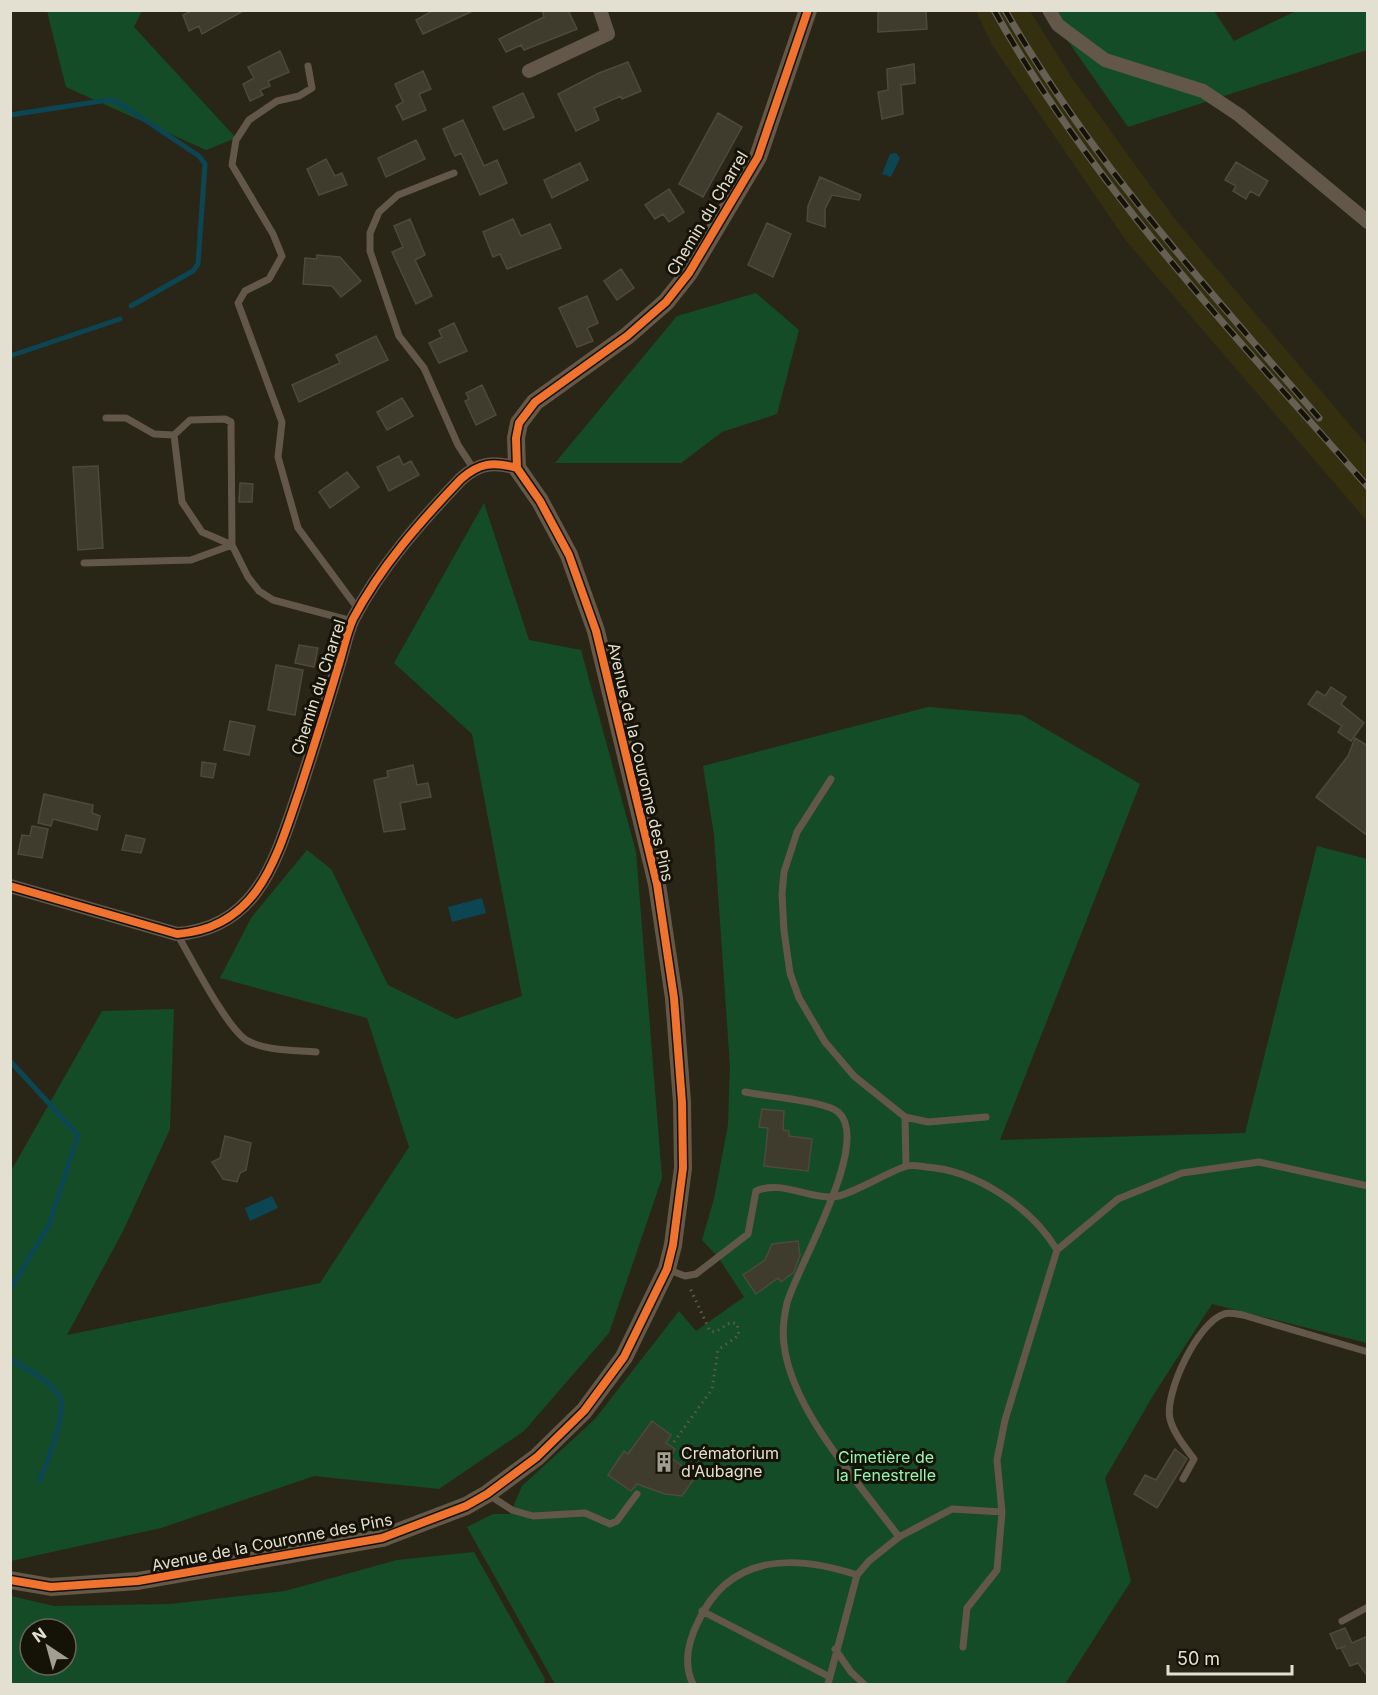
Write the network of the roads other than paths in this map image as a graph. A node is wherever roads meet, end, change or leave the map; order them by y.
1 (600, 10) edge
2 (808, 10) edge
3 (1049, 10) edge
4 (308, 66) dead end
5 (529, 71) dead end
6 (454, 172) dead end
7 (1368, 222) edge
8 (106, 418) dead end
9 (174, 435) junction
10 (473, 468) junction
11 (517, 468) junction
12 (232, 545) junction
13 (84, 563) dead end
14 (355, 616) junction
15 (831, 779) dead end
16 (10, 886) edge
17 (177, 934) junction
18 (316, 1052) dead end
19 (745, 1092) dead end
20 (905, 1117) junction
21 (986, 1117) dead end
22 (906, 1166) junction
23 (1368, 1186) edge
24 (833, 1198) junction
25 (1057, 1250) junction
26 (667, 1269) junction
27 (1368, 1352) edge
28 (1183, 1479) dead end
29 (487, 1494) junction
30 (637, 1494) dead end
31 (1002, 1512) junction
32 (899, 1537) junction
33 (856, 1575) junction
34 (10, 1580) edge
35 (1368, 1606) edge
36 (702, 1611) junction
37 (1342, 1621) dead end
38 (963, 1647) dead end
39 (836, 1649) junction
40 (828, 1676) junction
41 (693, 1684) edge
42 (828, 1684) edge
43 (864, 1684) edge

1 - 5 street
2 - 11 street, Chemin du Charrel
3 - 7 street
4 - 14 lane
6 - 10 lane
8 - 9 lane
9 - 12 lane
9 - 12 lane
10 - 11 street
10 - 14 street, Chemin du Charrel
11 - 26 street, Avenue de la Couronne des Pins
12 - 13 lane
12 - 14 lane
14 - 17 street, Chemin du Charrel
15 - 20 lane
16 - 17 street, Chemin du Charrel
17 - 18 lane
19 - 24 lane
20 - 21 lane
20 - 22 lane
22 - 24 lane
22 - 25 lane
23 - 25 lane
24 - 26 lane
24 - 32 lane
25 - 31 lane
26 - 29 street, Avenue de la Couronne des Pins
27 - 28 lane
29 - 30 lane
29 - 34 street, Avenue de la Couronne des Pins
31 - 32 lane
31 - 38 lane
32 - 33 lane
33 - 36 lane
33 - 39 lane
35 - 37 lane
36 - 40 lane
36 - 41 lane
39 - 40 lane
39 - 43 lane
40 - 42 lane

